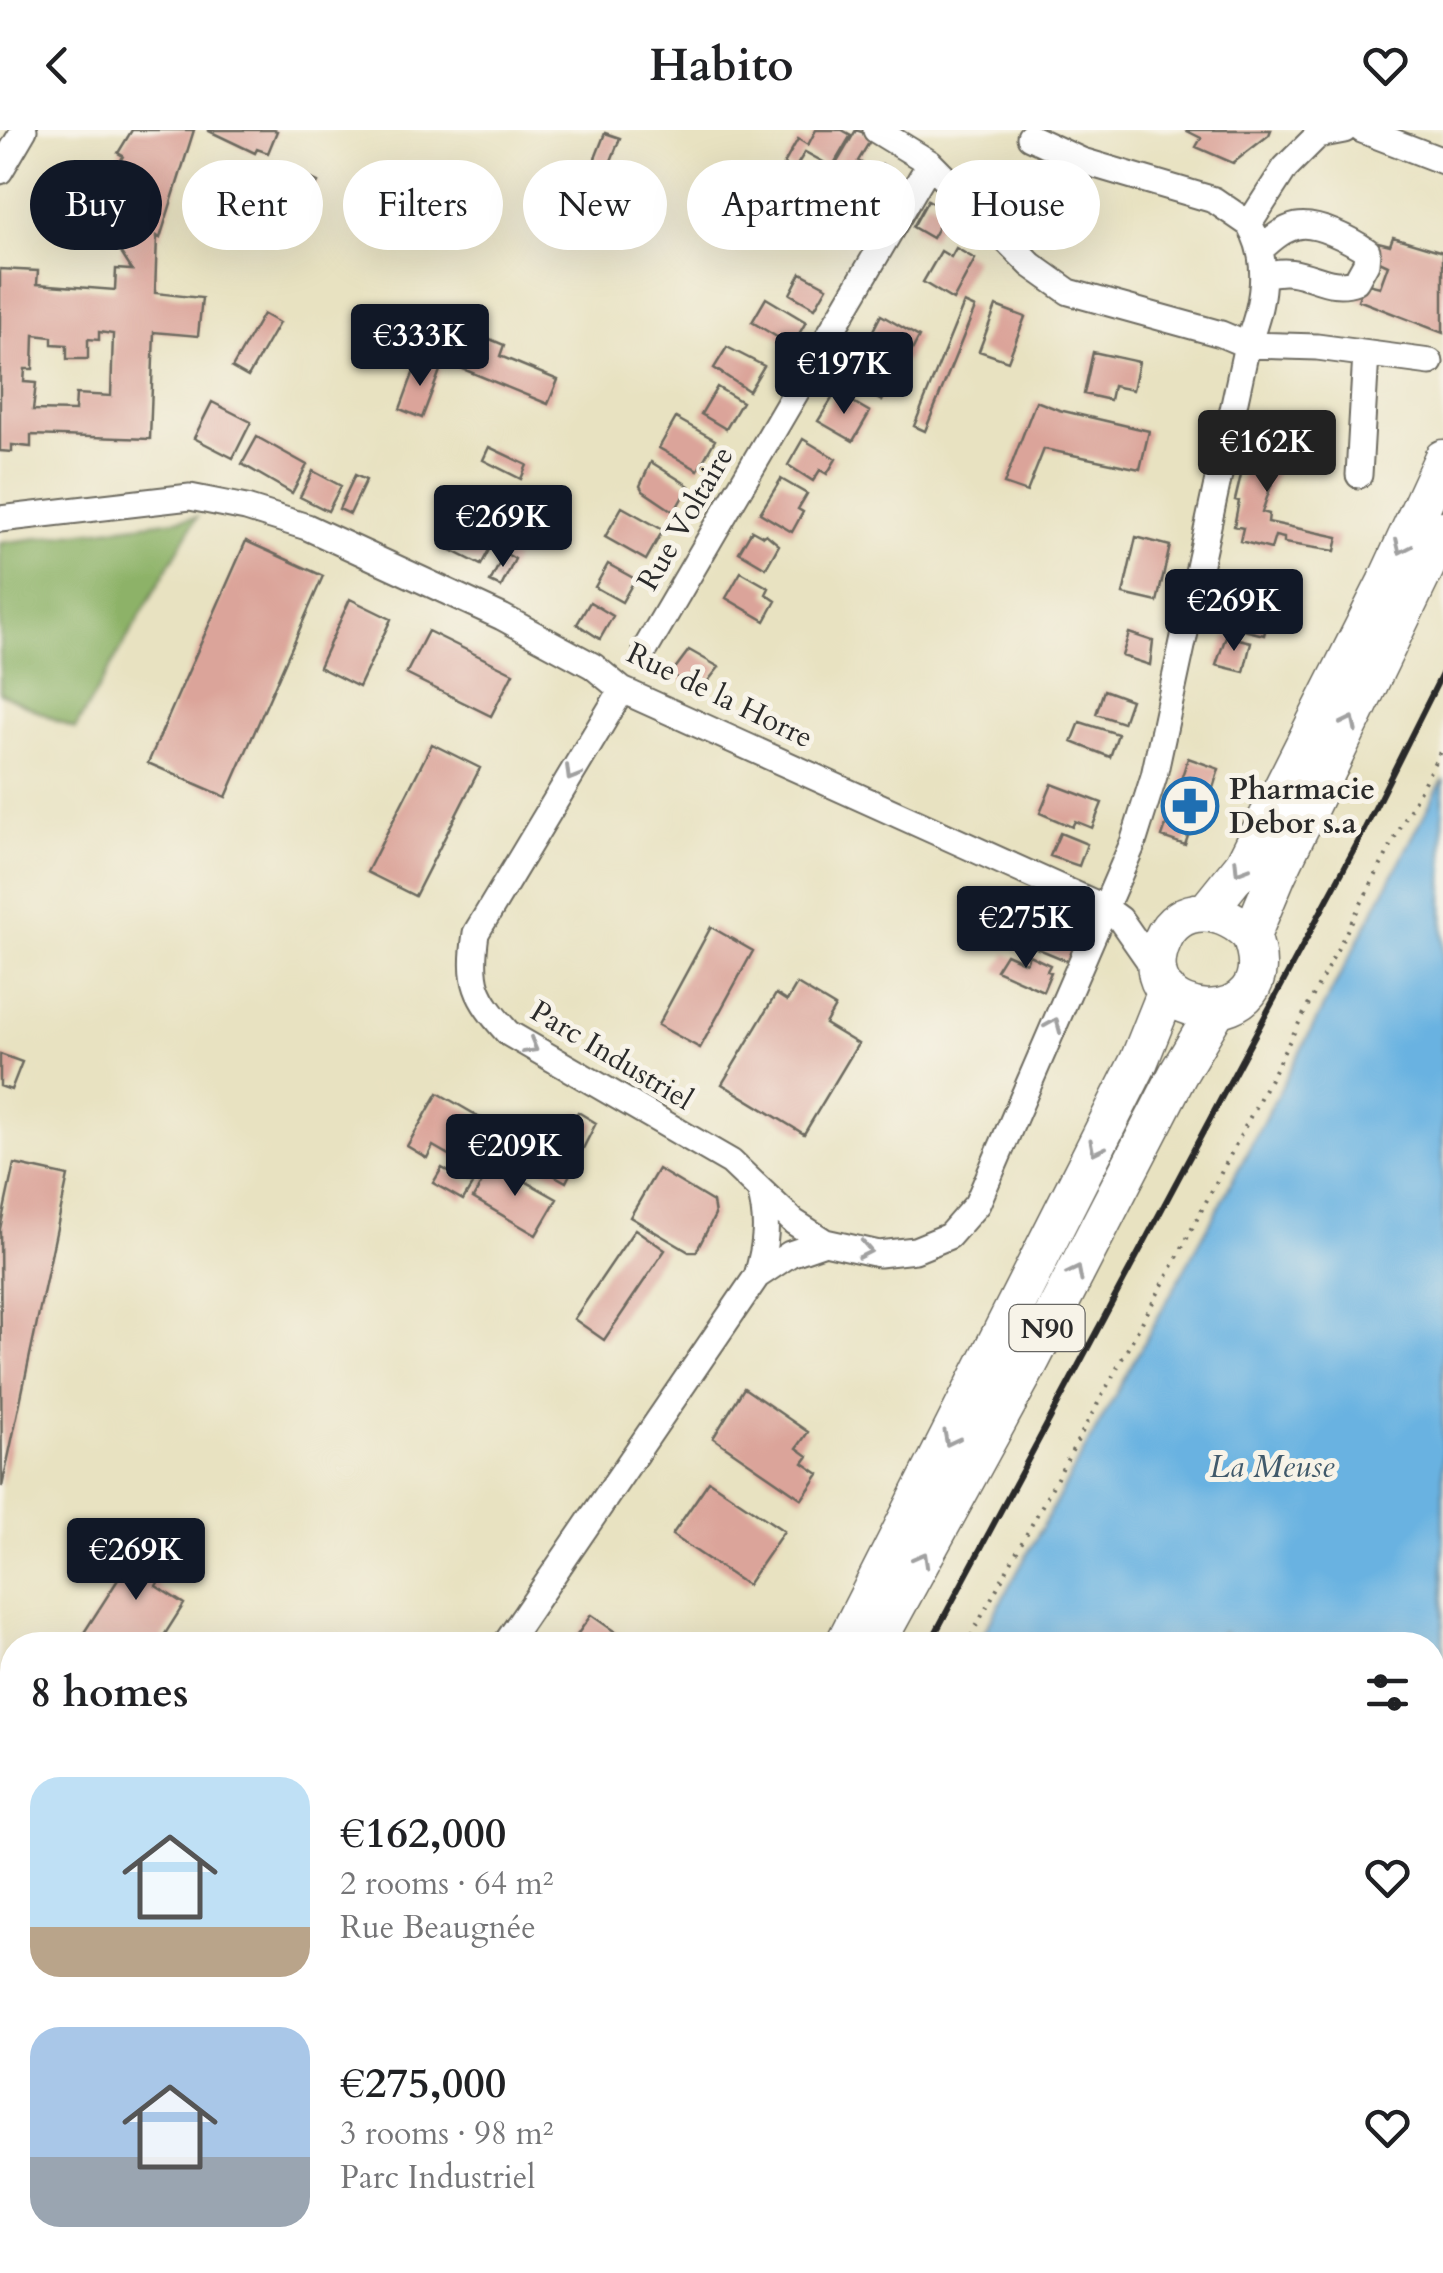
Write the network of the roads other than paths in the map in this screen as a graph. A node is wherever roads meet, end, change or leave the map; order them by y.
1 (24, 130) edge
2 (876, 130) edge
3 (1344, 130) edge
4 (1362, 130) edge
5 (1030, 137) dead end
6 (1443, 161) edge
7 (930, 162) junction
8 (0, 171) edge
9 (1249, 224) junction
10 (1262, 248) junction
11 (1263, 276) junction
12 (1247, 345) junction
13 (1366, 354) junction
14 (1430, 362) dead end
15 (1443, 458) edge
16 (1358, 475) dead end
17 (0, 520) edge
18 (1443, 530) edge
19 (646, 648) dead end
20 (622, 690) junction
21 (1112, 914) junction
22 (1194, 915) junction
23 (1250, 936) junction
24 (1163, 983) junction
25 (1216, 1010) junction
26 (759, 1189) junction
27 (826, 1242) junction
28 (758, 1276) junction
29 (514, 1632) edge
30 (851, 1632) edge
31 (883, 1632) edge

1 - 8 street
2 - 7 street
3 - 9 street
4 - 6 street
5 - 9 street
7 - 12 street
7 - 19 street, Rue Voltaire
9 - 10 street
10 - 11 street, Parc Industriel
10 - 11 street
11 - 12 street, Parc Industriel
12 - 13 street
12 - 21 street, Parc Industriel
13 - 14 street
13 - 16 street
15 -> 22 highway
17 - 20 street, Rue de la Horre
23 -> 18 highway
20 - 21 street, Rue de la Horre
20 -> 26 street, Parc Industriel
21 - 22 street
21 - 24 street
27 -> 21 street, Parc Industriel
22 - 23 highway
22 - 24 highway
23 - 25 highway
24 - 25 highway
24 -> 30 highway, N90
31 -> 25 highway, N90
26 - 27 street, Parc Industriel
26 - 28 street
27 - 28 street
28 - 29 street

